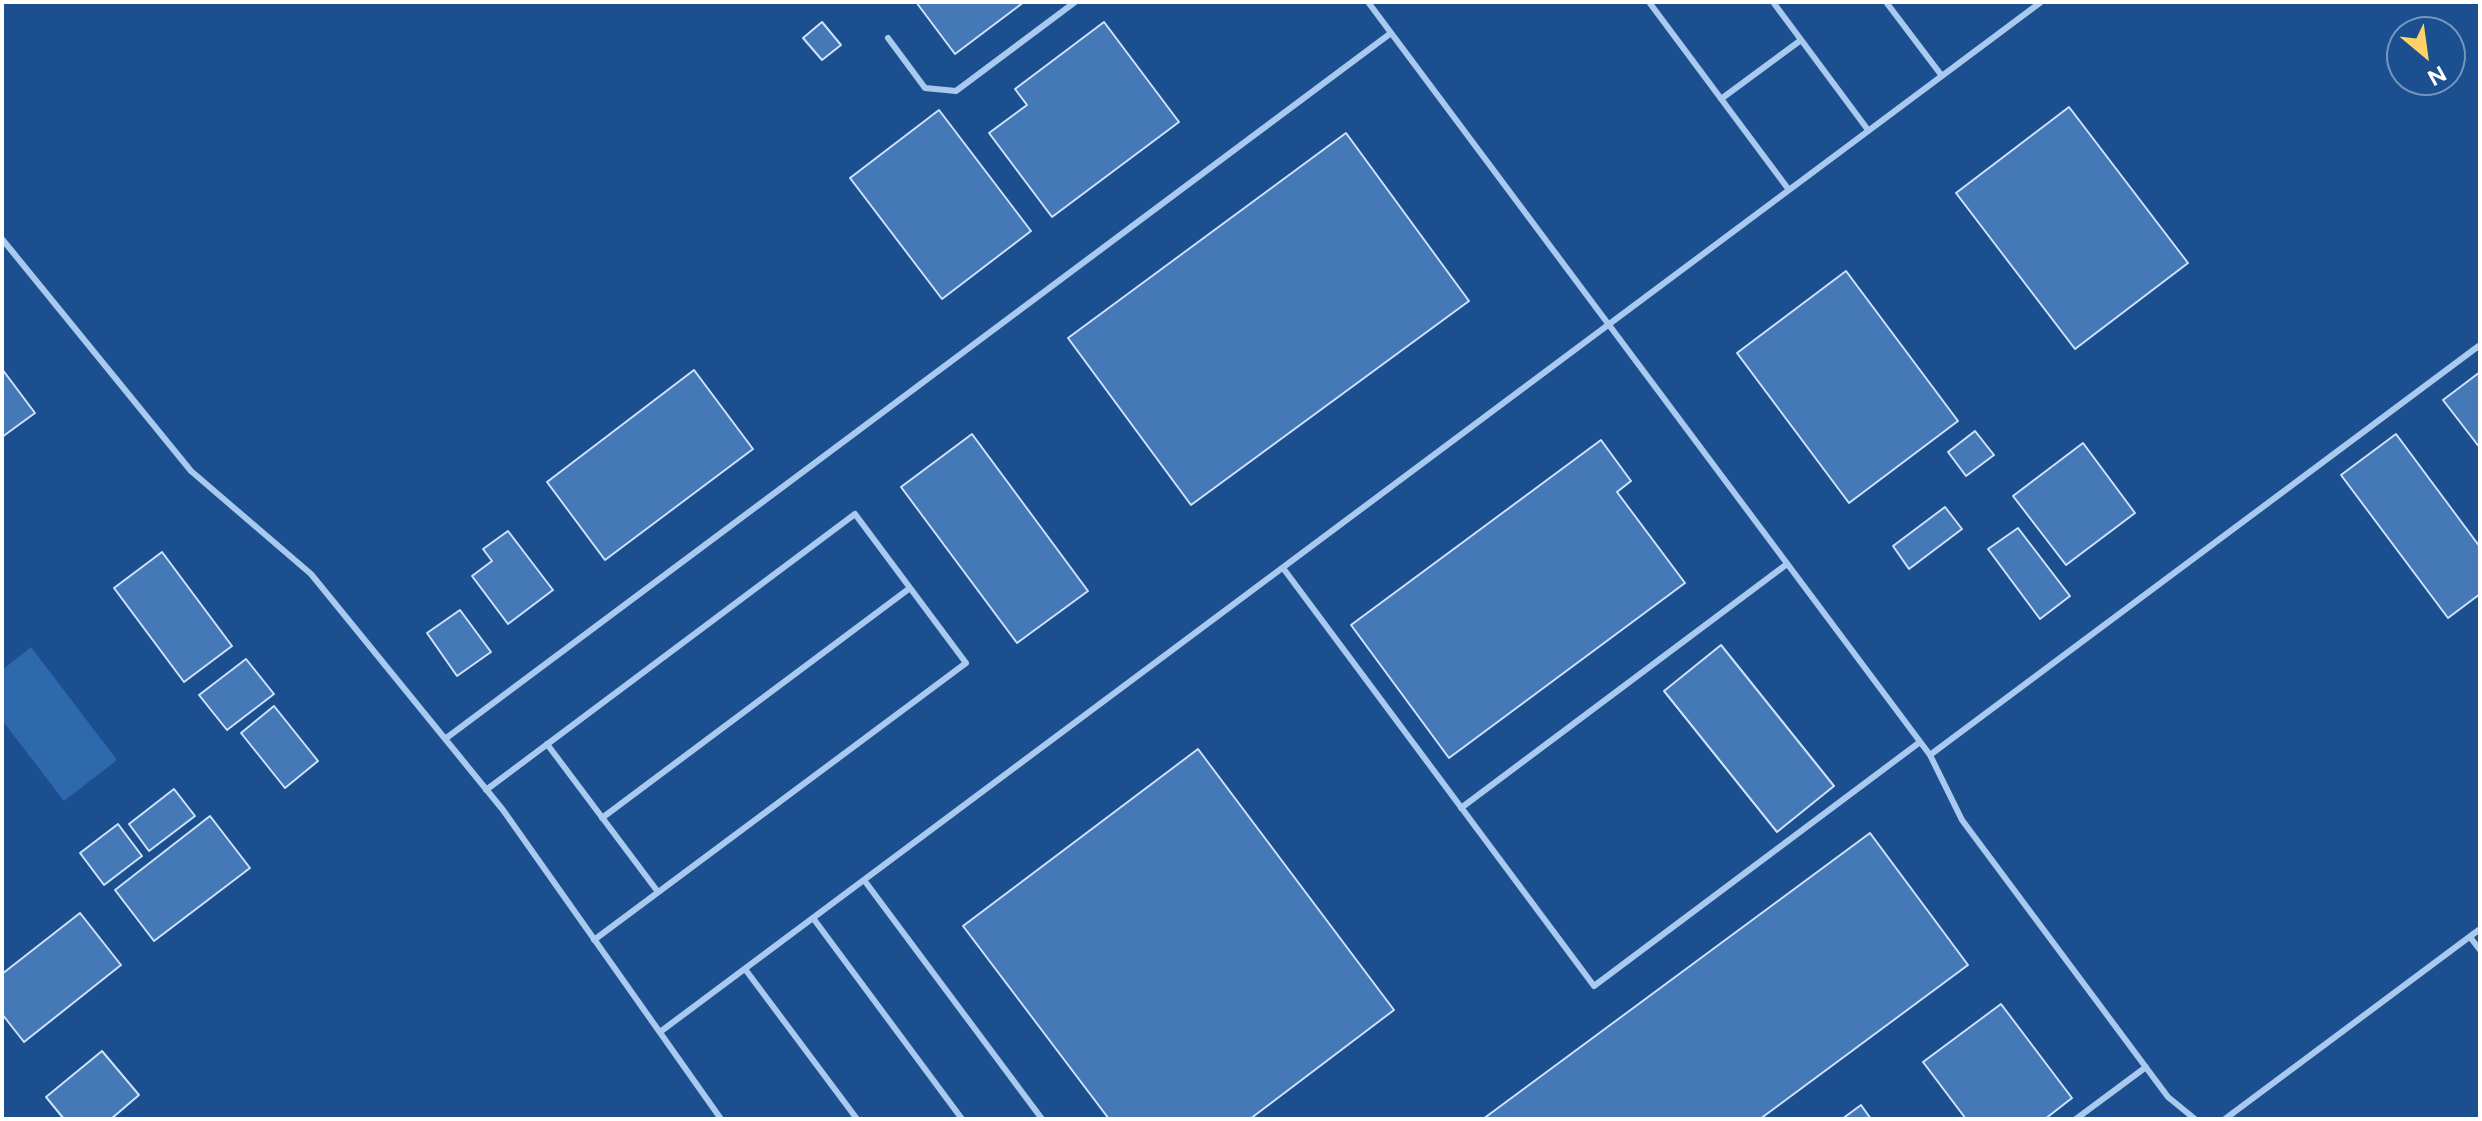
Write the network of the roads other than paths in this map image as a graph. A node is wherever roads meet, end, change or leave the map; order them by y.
1 (1075, 2) edge
2 (1368, 2) edge
3 (1649, 2) edge
4 (1773, 2) edge
5 (1886, 2) edge
6 (2041, 2) edge
7 (1391, 33) junction
8 (888, 38) dead end
9 (1801, 40) junction
10 (1942, 76) junction
11 (1721, 99) junction
12 (1868, 130) junction
13 (1789, 190) junction
14 (2, 239) edge
15 (1608, 324) junction
16 (2480, 345) edge
17 (1787, 564) junction
18 (1283, 568) junction
19 (910, 588) junction
20 (445, 739) junction
21 (1920, 742) junction
22 (547, 744) junction
23 (1930, 755) junction
24 (486, 790) junction
25 (1461, 808) junction
26 (602, 818) junction
27 (864, 880) junction
28 (658, 892) junction
29 (813, 918) junction
30 (2480, 929) edge
31 (2470, 937) junction
32 (594, 940) junction
33 (2480, 950) edge
34 (745, 969) junction
35 (660, 1032) junction
36 (2146, 1067) junction
37 (721, 1119) edge
38 (857, 1119) edge
39 (962, 1119) edge
40 (1042, 1119) edge
41 (2076, 1119) edge
42 (2195, 1119) edge
43 (2225, 1119) edge

1 - 8 lane
2 - 7 lane
3 - 11 lane
4 - 9 lane
5 - 10 lane
6 - 10 lane
7 - 15 lane
7 - 20 lane
9 - 11 lane
9 - 12 lane
10 - 12 lane
11 - 13 lane
12 - 13 lane
13 - 15 lane
14 - 20 lane
15 - 17 lane
15 - 18 lane
16 - 23 lane
17 - 21 lane
17 - 25 lane
18 - 25 lane
18 - 27 lane
19 - 22 lane
19 - 26 lane
19 - 28 lane
20 - 24 lane
21 - 23 lane
21 - 25 lane
22 - 24 lane
22 - 26 lane
23 - 36 lane
24 - 32 lane
26 - 28 lane
27 - 29 lane
27 - 40 lane
28 - 32 lane
29 - 34 lane
29 - 39 lane
30 - 31 lane
31 - 33 lane
31 - 43 lane
32 - 35 lane
34 - 35 lane
34 - 38 lane
35 - 37 lane
36 - 41 lane
36 - 42 lane

